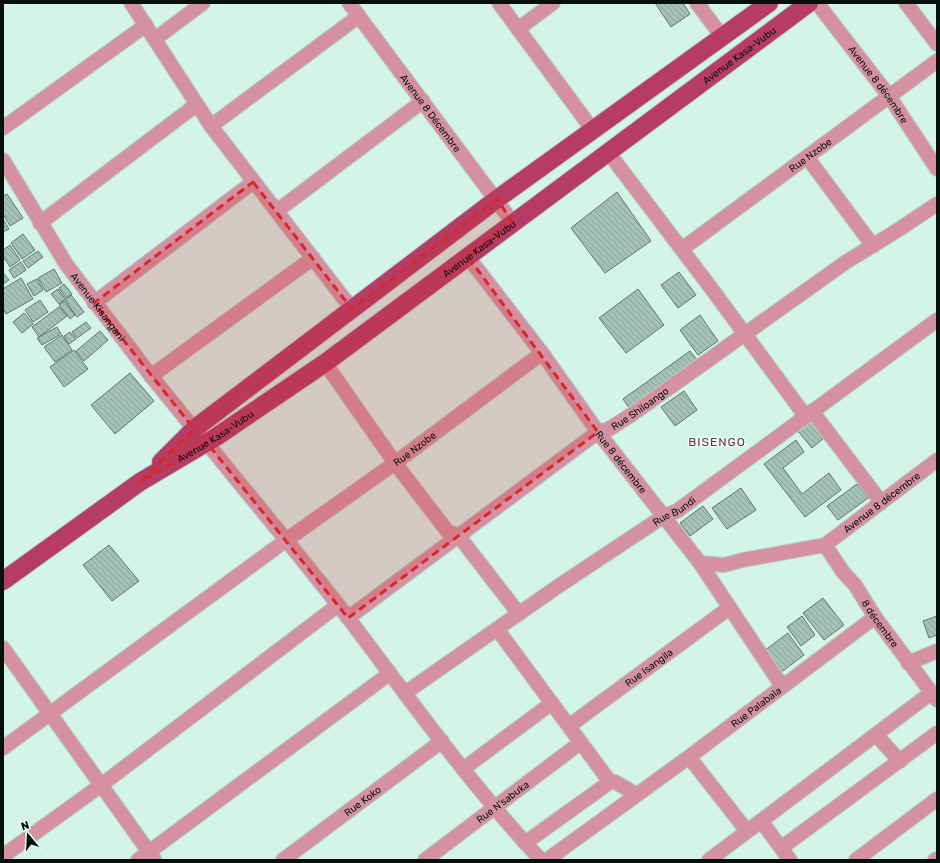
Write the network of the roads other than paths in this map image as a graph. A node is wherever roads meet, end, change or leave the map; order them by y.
1 (131, 3) edge
2 (203, 3) edge
3 (349, 3) edge
4 (499, 3) edge
5 (553, 3) edge
6 (697, 3) edge
7 (769, 3) edge
8 (808, 3) edge
9 (817, 3) edge
10 (906, 3) edge
11 (359, 16) junction
12 (146, 25) junction
13 (518, 29) junction
14 (723, 38) junction
15 (155, 39) junction
16 (937, 44) edge
17 (937, 61) edge
18 (889, 96) junction
19 (423, 101) junction
20 (196, 105) junction
21 (211, 126) junction
22 (3, 128) edge
23 (592, 129) junction
24 (608, 152) junction
25 (806, 157) junction
26 (3, 160) edge
27 (937, 169) edge
28 (253, 182) junction
29 (497, 199) junction
30 (937, 204) edge
31 (276, 211) junction
32 (40, 223) junction
33 (514, 223) junction
34 (873, 246) junction
35 (682, 249) junction
36 (468, 257) junction
37 (313, 258) junction
38 (94, 303) junction
39 (352, 309) junction
40 (937, 320) edge
41 (746, 334) junction
42 (542, 353) junction
43 (325, 363) junction
44 (151, 376) junction
45 (809, 414) junction
46 (194, 429) junction
47 (598, 432) junction
48 (207, 442) junction
49 (937, 460) edge
50 (394, 463) junction
51 (140, 482) junction
52 (881, 502) junction
53 (664, 516) junction
54 (458, 535) junction
55 (285, 541) junction
56 (825, 545) junction
57 (700, 563) junction
58 (3, 581) edge
59 (338, 605) junction
60 (729, 608) junction
61 (519, 614) junction
62 (875, 617) junction
63 (348, 618) junction
64 (497, 629) junction
65 (3, 648) edge
66 (937, 651) edge
67 (908, 663) junction
68 (389, 674) junction
69 (782, 686) junction
70 (405, 693) junction
71 (934, 697) edge
72 (552, 704) junction
73 (50, 715) junction
74 (569, 726) junction
75 (937, 733) edge
76 (876, 735) junction
77 (442, 742) junction
78 (580, 743) junction
79 (3, 748) edge
80 (689, 757) junction
81 (900, 761) junction
82 (463, 769) junction
83 (610, 782) junction
84 (100, 786) junction
85 (636, 794) junction
86 (937, 799) edge
87 (493, 808) junction
88 (761, 821) junction
89 (747, 831) junction
90 (525, 843) junction
91 (782, 848) junction
92 (3, 856) edge
93 (147, 858) edge
94 (283, 860) edge
95 (425, 860) edge
96 (541, 860) edge
97 (547, 860) edge
98 (709, 860) edge
99 (790, 860) edge
100 (856, 860) edge

1 - 12 street
2 - 15 street
3 - 11 street, Avenue 8 Décembre
4 - 13 street
5 - 13 street
6 - 14 street
7 - 14 main road, Avenue Kasa-Vubu
8 - 24 main road, Avenue Kasa-Vubu
9 - 18 street, Avenue 8 décembre
10 - 16 street
11 - 19 street, Avenue 8 Décembre
11 - 21 street
12 - 15 street
12 - 22 street
13 - 23 street
14 - 23 main road, Avenue Kasa-Vubu
15 - 20 street
17 - 18 street, Rue Nzobe
18 - 25 street, Rue Nzobe
18 - 27 street, Avenue 8 décembre
19 - 29 street, Avenue 8 Décembre
19 - 31 street
20 - 21 street
20 - 32 street
21 - 28 street
23 - 29 main road, Avenue Kasa-Vubu
24 - 33 main road, Avenue Kasa-Vubu
24 - 35 street
25 - 34 street
25 - 35 street, Rue Nzobe
26 - 32 street, Avenue Kisangani
28 - 31 street
28 - 38 street
29 - 33 street, Avenue 8 Décembre
29 - 39 main road, Avenue Kasa-Vubu
30 - 34 street, Rue Shiloango
31 - 37 street
32 - 38 street, Avenue Kisangani
33 - 36 main road, Avenue Kasa-Vubu
34 - 41 street, Rue Shiloango
35 - 41 street
36 - 42 street, Rue 8 décembre
36 - 43 main road, Avenue Kasa-Vubu
37 - 39 street
37 - 44 street
38 - 44 street, Avenue Kisangani
39 - 46 main road, Avenue Kasa-Vubu
40 - 45 street, Rue Bundi
41 - 45 street
41 - 47 street, Rue Shiloango
42 - 47 street, Rue 8 décembre
42 - 50 street, Rue Nzobe
43 - 48 main road, Avenue Kasa-Vubu
43 - 50 street
44 - 46 street, Avenue Kisangani
45 - 52 street
45 - 53 street, Rue Bundi
46 - 48 street, Avenue Kisangani
46 - 51 main road, Avenue Kasa-Vubu
47 - 53 street, Rue 8 décembre
47 - 54 street, Rue Shiloango
48 - 51 main road, Avenue Kasa-Vubu
48 - 55 street, Avenue Kisangani
49 - 52 street, Avenue 8 décembre
50 - 54 street
50 - 55 street, Rue Nzobe
51 - 58 main road, Avenue Kasa-Vubu
52 - 56 street, Avenue 8 décembre
53 - 57 street, Rue 8 décembre
53 - 61 street, Rue Bundi
54 - 61 street
54 - 63 street, Rue Shiloango
55 - 59 street, Avenue Kisangani
55 - 73 street, Rue Nzobe
56 - 57 street
56 - 62 street, 8 décembre
57 - 60 street, Rue 8 décembre
59 - 63 street, Avenue Kisangani
59 - 84 street
60 - 69 street, Rue 8 décembre
60 - 74 street, Rue Isangila
61 - 64 street, Rue Bundi
62 - 67 street, 8 décembre
62 - 69 street, Rue Palabala
63 - 68 street, Avenue Kisangani
64 - 70 street, Rue Bundi
64 - 72 street
65 - 73 street
66 - 67 street
67 - 71 street, 8 décembre
68 - 70 street, Avenue Kisangani
68 - 93 street
69 - 80 street, Rue Palabala
70 - 77 street, Avenue Kisangani
71 - 76 street
72 - 74 street
72 - 82 street
73 - 79 street, Rue Nzobe
73 - 84 street
74 - 78 street
75 - 81 street
76 - 81 street
76 - 88 street
77 - 82 street, Avenue Kisangani
77 - 94 street, Rue Koko
78 - 83 street
78 - 87 street, Rue N'sabuka
80 - 85 street, Rue Palabala
80 - 89 street
81 - 91 street
82 - 87 street, Avenue Kisangani
83 - 85 street
83 - 90 street
84 - 92 street
84 - 93 street
85 - 97 street, Rue Palabala
86 - 100 street
87 - 90 street, Avenue Kisangani
87 - 95 street, Rue N'sabuka
88 - 89 street
88 - 91 street
89 - 98 street
90 - 96 street, Avenue Kisangani
91 - 99 street

